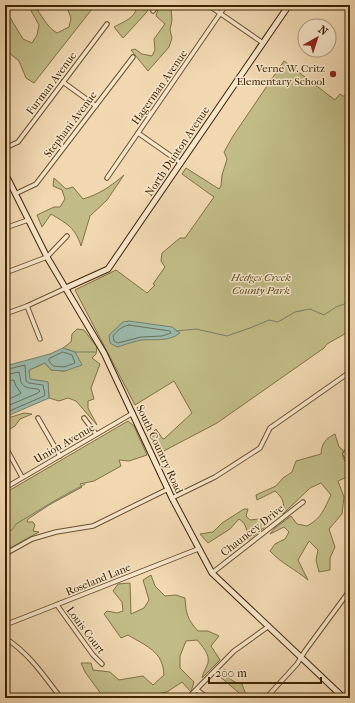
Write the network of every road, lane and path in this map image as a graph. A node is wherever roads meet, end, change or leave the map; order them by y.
1 (157, 5) edge
2 (208, 5) edge
3 (226, 5) edge
4 (289, 5) edge
5 (153, 11) dead end
6 (220, 14) junction
7 (107, 24) dead end
8 (263, 44) junction
9 (133, 57) dead end
10 (63, 82) junction
11 (96, 106) junction
12 (138, 133) junction
13 (5, 148) edge
14 (181, 163) junction
15 (6, 177) edge
16 (107, 178) dead end
17 (15, 194) junction
18 (28, 220) junction
19 (5, 228) edge
20 (68, 236) dead end
21 (47, 258) junction
22 (5, 273) edge
23 (66, 288) junction
24 (27, 306) junction
25 (5, 314) edge
26 (40, 339) dead end
27 (350, 372) edge
28 (133, 413) junction
29 (38, 418) dead end
30 (84, 418) dead end
31 (96, 434) junction
32 (5, 446) edge
33 (350, 446) edge
34 (60, 456) junction
35 (350, 463) edge
36 (22, 477) junction
37 (5, 488) edge
38 (168, 489) junction
39 (172, 498) junction
40 (303, 502) dead end
41 (198, 549) junction
42 (5, 554) edge
43 (212, 572) junction
44 (350, 590) edge
45 (57, 605) junction
46 (5, 625) edge
47 (269, 626) junction
48 (5, 638) edge
49 (302, 657) junction
50 (102, 664) dead end
51 (197, 690) junction
52 (61, 698) edge
53 (188, 698) edge
54 (208, 698) edge
55 (266, 698) edge
56 (344, 698) edge

1 - 5 street
2 - 6 street
3 - 6 street, Hagerman Avenue
4 - 8 main road, North Dunton Avenue
6 - 8 street
6 - 12 street, Hagerman Avenue
7 - 10 street, Furman Avenue
8 - 14 main road, North Dunton Avenue
9 - 11 street, Stephani Avenue
10 - 11 street
10 - 13 street, Furman Avenue
11 - 17 street, Stephani Avenue
12 - 14 street
12 - 16 street, Hagerman Avenue
14 - 23 main road, North Dunton Avenue
15 - 17 main road, South Country Road
17 - 18 main road, South Country Road
18 - 19 street
18 - 21 main road, South Country Road
20 - 21 street
21 - 22 street
21 - 23 main road, South Country Road
23 - 24 street
23 - 28 main road, South Country Road
24 - 25 street
24 - 26 street
27 - 39 street
28 - 31 street, Union Avenue
28 - 38 main road, South Country Road
29 - 34 street
30 - 31 street
31 - 34 street, Union Avenue
32 - 36 street
33 - 35 street
34 - 36 street, Union Avenue
36 - 37 street, Union Avenue
38 - 39 main road, South Country Road
38 - 42 street
39 - 41 main road, South Country Road
40 - 43 street, Chauncey Drive
41 - 43 main road, South Country Road
41 - 45 street, Roseland Lane
43 - 47 main road, South Country Road
44 - 49 street
45 - 46 street, Roseland Lane
45 - 50 street, Louis Court
47 - 49 main road, South Country Road
47 - 51 street
48 - 52 street
49 - 55 street
49 - 56 main road, South Country Road
51 - 53 street
51 - 54 street

